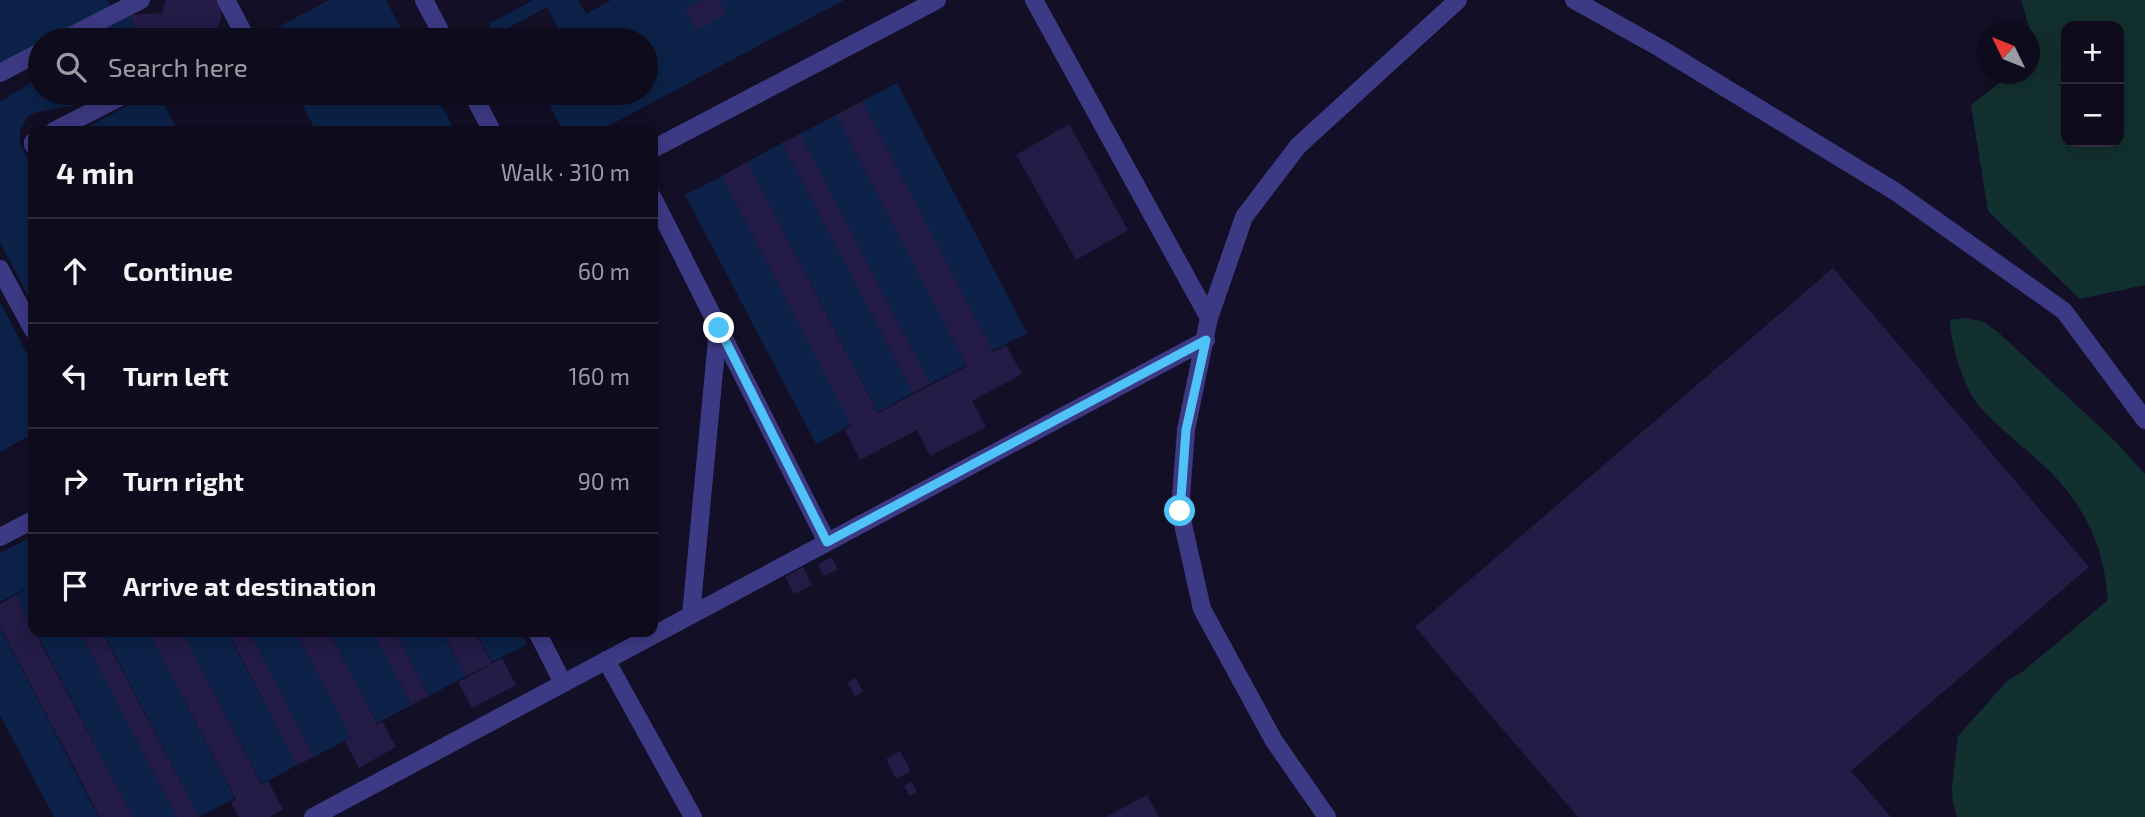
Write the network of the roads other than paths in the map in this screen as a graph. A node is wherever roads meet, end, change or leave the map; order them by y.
1 (141, 0) edge
2 (226, 0) edge
3 (424, 0) edge
4 (937, 0) edge
5 (1034, 0) edge
6 (1458, 0) edge
7 (1574, 0) edge
8 (86, 28) edge
9 (241, 28) edge
10 (439, 28) edge
11 (28, 58) edge
12 (0, 73) edge
13 (105, 105) edge
14 (478, 105) edge
15 (64, 126) edge
16 (489, 126) edge
17 (658, 146) edge
18 (658, 208) edge
19 (0, 268) edge
20 (1209, 318) junction
21 (28, 321) edge
22 (719, 328) junction
23 (1206, 340) junction
24 (2145, 420) edge
25 (28, 523) edge
26 (0, 537) edge
27 (827, 542) junction
28 (691, 615) junction
29 (658, 632) edge
30 (540, 637) edge
31 (649, 637) edge
32 (606, 660) junction
33 (564, 683) junction
34 (313, 817) edge
35 (693, 817) edge
36 (1327, 817) edge

1 - 8 lane
2 - 9 lane
3 - 10 lane
4 - 17 lane
5 - 20 lane
6 - 20 lane
7 - 24 lane
11 - 12 lane
13 - 15 lane
14 - 16 lane
18 - 22 lane
19 - 21 lane
20 - 23 lane
22 - 27 lane
22 - 28 lane
23 - 27 lane
23 - 36 lane
25 - 26 lane
27 - 28 lane
28 - 29 lane
30 - 33 lane
31 - 32 lane
32 - 33 lane
32 - 35 lane
33 - 34 lane

